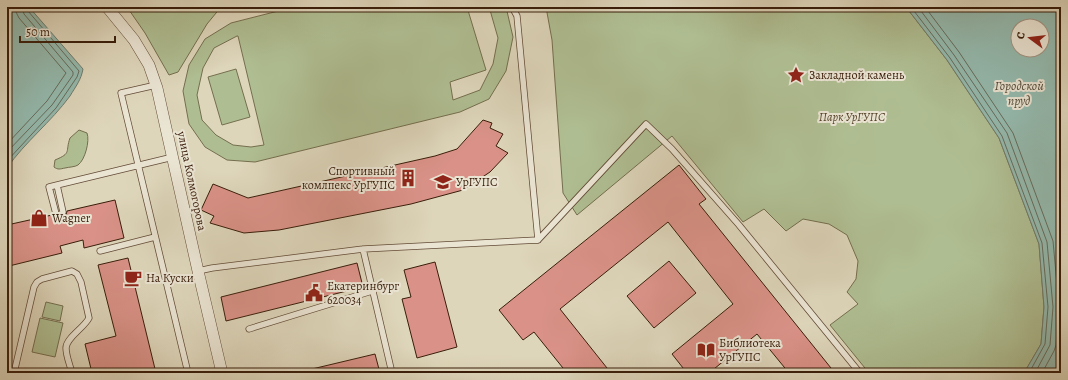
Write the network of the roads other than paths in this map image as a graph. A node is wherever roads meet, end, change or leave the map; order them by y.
1 (108, 7) edge
2 (512, 7) edge
3 (156, 85) junction
4 (174, 157) junction
5 (138, 166) junction
6 (57, 185) junction
7 (63, 212) dead end
8 (56, 214) dead end
9 (155, 237) junction
10 (538, 240) junction
11 (363, 249) junction
12 (100, 251) dead end
13 (198, 271) junction
14 (372, 291) junction
15 (249, 329) dead end
16 (14, 373) edge
17 (72, 373) edge
18 (188, 373) edge
19 (222, 373) edge
20 (392, 373) edge
21 (860, 373) edge

1 - 3 street, улица Колмогорова
2 - 10 lane
3 - 4 street, улица Колмогорова
3 - 5 lane
4 - 5 lane
4 - 13 street, улица Колмогорова
5 - 6 lane
5 - 9 lane
6 - 7 lane
6 - 8 lane
9 - 12 lane
9 - 18 lane
10 - 11 lane
10 - 21 lane
11 - 13 lane
11 - 14 lane
13 - 19 street, улица Колмогорова
14 - 15 lane
14 - 20 lane
16 - 17 lane

